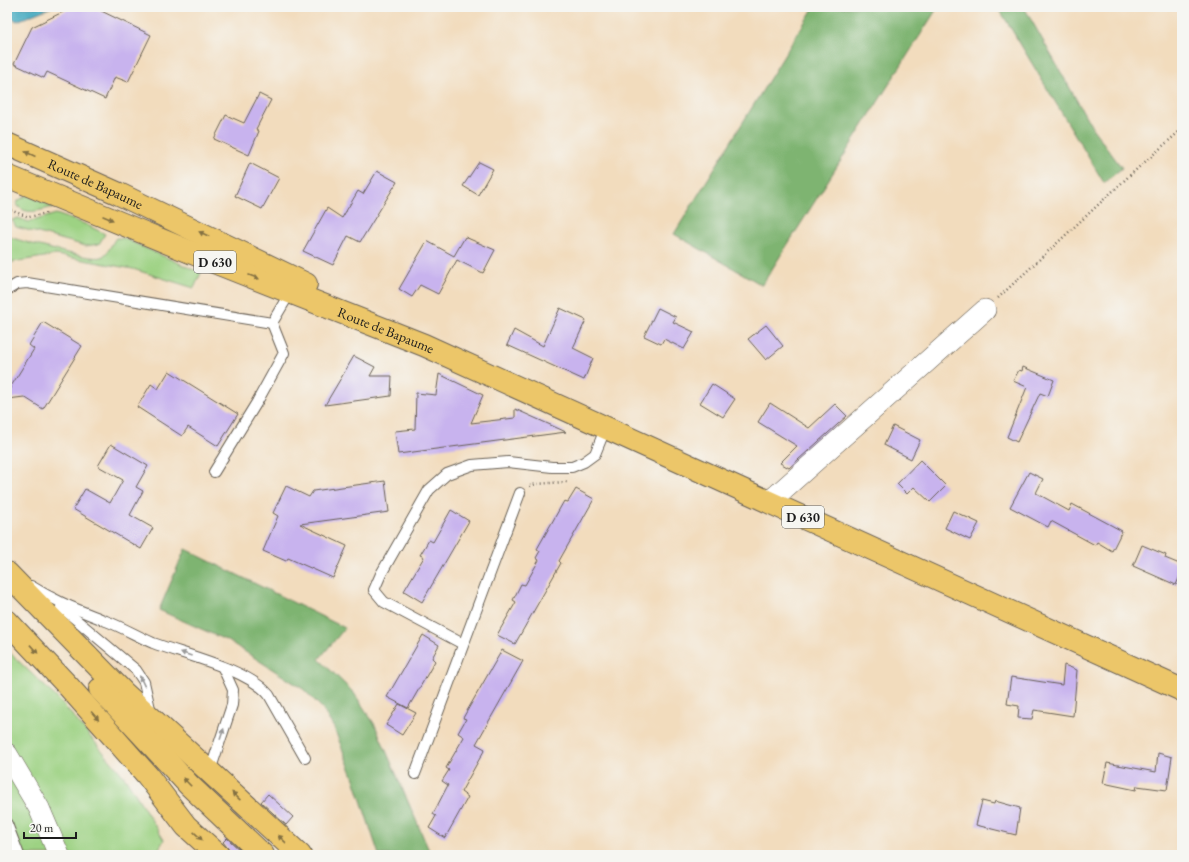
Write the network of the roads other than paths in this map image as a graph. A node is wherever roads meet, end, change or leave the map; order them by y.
1 (7, 144) edge
2 (7, 176) edge
3 (46, 193) junction
4 (117, 193) junction
5 (294, 285) junction
6 (7, 290) edge
7 (986, 310) road end
8 (272, 324) junction
9 (606, 427) junction
10 (214, 472) dead end
11 (520, 493) dead end
12 (769, 502) junction
13 (7, 573) edge
14 (53, 600) junction
15 (7, 621) edge
16 (463, 644) junction
17 (223, 668) junction
18 (1182, 690) edge
19 (152, 719) junction
20 (7, 754) edge
21 (304, 758) dead end
22 (210, 771) junction
23 (415, 774) dead end
24 (7, 824) edge
25 (19, 855) edge
26 (59, 855) edge
27 (218, 855) edge
28 (263, 855) edge
29 (300, 855) edge

4 -> 1 main road, Route de Bapaume / D 630
2 - 3 main road, Route de Bapaume / D 630
3 - 4 main road
3 -> 5 main road, Route de Bapaume / D 630
5 -> 4 main road, Route de Bapaume / D 630
5 - 8 lane
5 - 9 main road, Route de Bapaume / D 630
6 - 8 lane
7 - 12 street
8 - 10 lane
9 - 12 main road, D 630
9 - 16 lane
11 - 16 lane
12 - 18 main road, D 630
13 - 14 lane
13 - 19 main road
28 -> 13 main road
17 -> 14 lane
19 -> 14 lane
15 -> 27 main road
16 - 23 lane
17 - 21 lane
22 -> 17 lane
19 - 22 main road
20 - 26 street
29 -> 22 main road
24 - 25 lane

